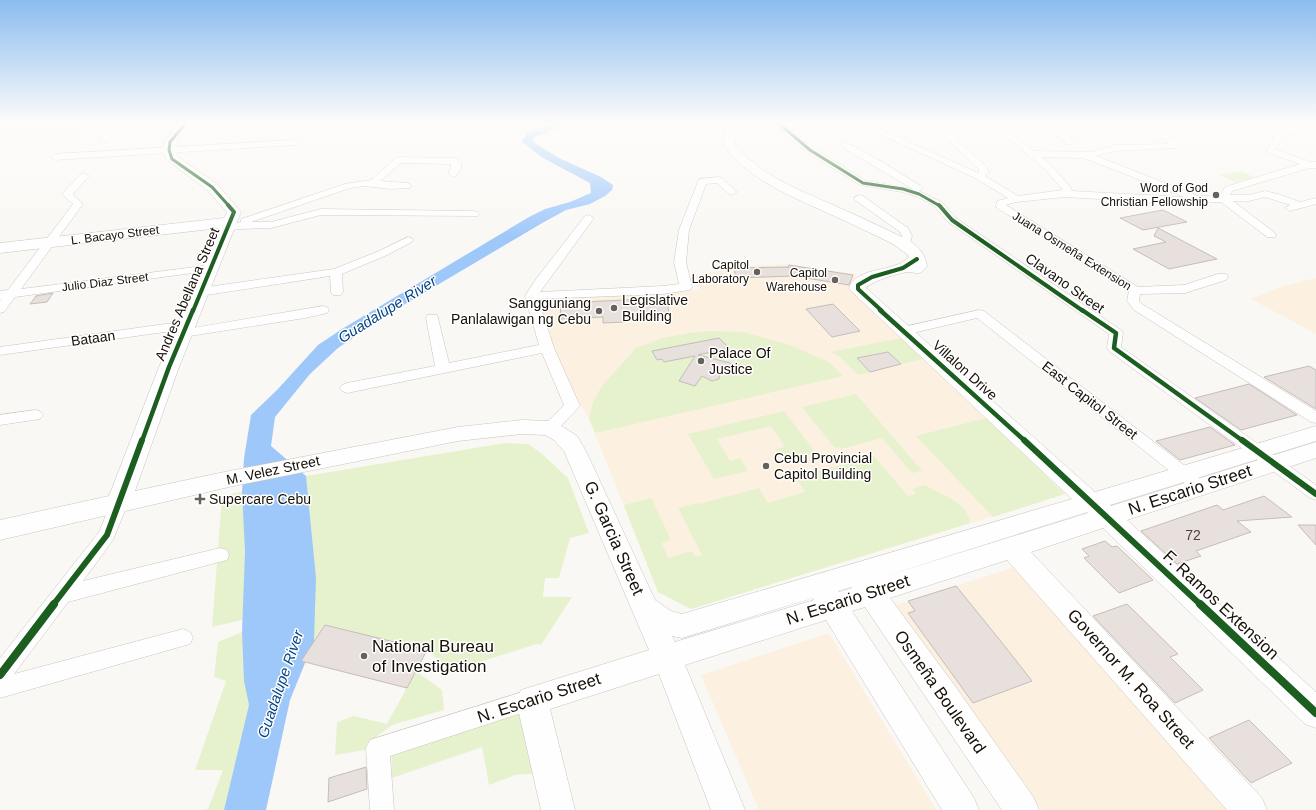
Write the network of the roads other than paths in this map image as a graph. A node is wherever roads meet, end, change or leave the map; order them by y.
1 (173, 160) edge
2 (742, 160) edge
3 (826, 160) edge
4 (873, 160) edge
5 (942, 160) edge
6 (976, 160) edge
7 (1039, 160) edge
8 (1097, 160) edge
9 (1298, 160) edge
10 (1312, 165) edge
11 (453, 174) dead end
12 (84, 176) dead end
13 (980, 177) junction
14 (373, 183) junction
15 (407, 186) dead end
16 (732, 192) dead end
17 (1065, 194) junction
18 (859, 198) dead end
19 (930, 199) junction
20 (1016, 199) junction
21 (1224, 199) junction
22 (1200, 200) junction
23 (1316, 201) edge
24 (1299, 205) junction
25 (1286, 209) dead end
26 (474, 214) dead end
27 (589, 218) dead end
28 (231, 225) junction
29 (1271, 235) dead end
30 (408, 240) dead end
31 (48, 243) junction
32 (906, 245) junction
33 (0, 248) edge
34 (211, 268) junction
35 (336, 272) junction
36 (1222, 277) dead end
37 (1135, 290) junction
38 (200, 292) junction
39 (337, 292) dead end
40 (6, 294) edge
41 (531, 296) junction
42 (0, 309) edge
43 (323, 310) dead end
44 (432, 318) dead end
45 (185, 329) junction
46 (904, 331) junction
47 (547, 348) junction
48 (0, 351) edge
49 (443, 369) junction
50 (347, 388) dead end
51 (35, 415) dead end
52 (1316, 418) edge
53 (0, 420) edge
54 (549, 428) junction
55 (1316, 433) edge
56 (1316, 450) edge
57 (1264, 457) junction
58 (1192, 480) junction
59 (1316, 494) edge
60 (119, 503) junction
61 (1099, 509) junction
62 (0, 530) edge
63 (1012, 548) junction
64 (220, 555) dead end
65 (864, 584) junction
66 (61, 595) junction
67 (826, 596) junction
68 (644, 608) junction
69 (183, 638) dead end
70 (667, 657) junction
71 (0, 675) edge
72 (0, 688) edge
73 (532, 700) junction
74 (1316, 713) edge
75 (382, 810) edge
76 (558, 810) edge
77 (728, 810) edge
78 (962, 810) edge
79 (1022, 810) edge
80 (1250, 810) edge

1 - 28 street, Andres Abellana Street
2 - 32 street, Villalon Drive
3 - 19 street, Clavano Street
4 - 19 street
5 - 13 street, Juana Osmeña Extension
6 - 13 street
7 - 17 street
8 - 22 street
9 - 10 street
10 - 21 street
11 - 14 street
12 - 31 street
13 - 20 street, Juana Osmeña Extension
14 - 15 street
14 - 28 street
16 - 41 street
17 - 20 street
17 - 22 street
18 - 32 street
19 - 57 street, Clavano Street
20 - 37 street, Juana Osmeña Extension
21 - 22 street
21 - 24 street
21 - 29 street
23 - 24 street
24 - 25 street
26 - 28 street
27 - 41 street
28 - 31 street, L. Bacayo Street
28 - 34 street, Andres Abellana Street
30 - 35 street
31 - 33 street, L. Bacayo Street
31 - 40 street
32 - 46 street, Villalon Drive
34 - 38 street, Andres Abellana Street
34 - 40 street, Julio Diaz Street
35 - 38 street
35 - 39 street
36 - 37 street
37 - 52 street, Juana Osmeña Extension
38 - 45 street, Andres Abellana Street
40 - 42 street
41 - 47 street
43 - 45 street, Bataan
44 - 49 street
45 - 48 street, Bataan
45 - 60 street, Andres Abellana Street
46 - 58 street, East Capitol Street
46 - 61 street, Villalon Drive
47 - 49 street
47 - 54 street
49 - 50 street
51 - 53 street
54 - 60 street, M. Velez Street
54 - 68 street, G. Garcia Street
55 - 57 street, N. Escario Street
56 - 57 street, N. Escario Street
57 - 58 street, N. Escario Street
57 - 59 street, Clavano Street
58 - 61 street, N. Escario Street
60 - 62 street, M. Velez Street
60 - 66 street
61 - 63 street, N. Escario Street
61 - 65 street, N. Escario Street
61 - 74 street, F. Ramos Extension
63 - 65 street, N. Escario Street
63 - 80 street, Governor M. Roa Street
64 - 66 street
65 - 67 street, N. Escario Street
65 - 79 street, Osmeña Boulevard
66 - 71 street
67 - 68 street, N. Escario Street
67 - 70 street, N. Escario Street
67 - 78 street
68 - 70 street, G. Garcia Street
69 - 72 street
70 - 73 street, N. Escario Street
70 - 77 street, G. Garcia Street
73 - 75 street, N. Escario Street
73 - 76 street

